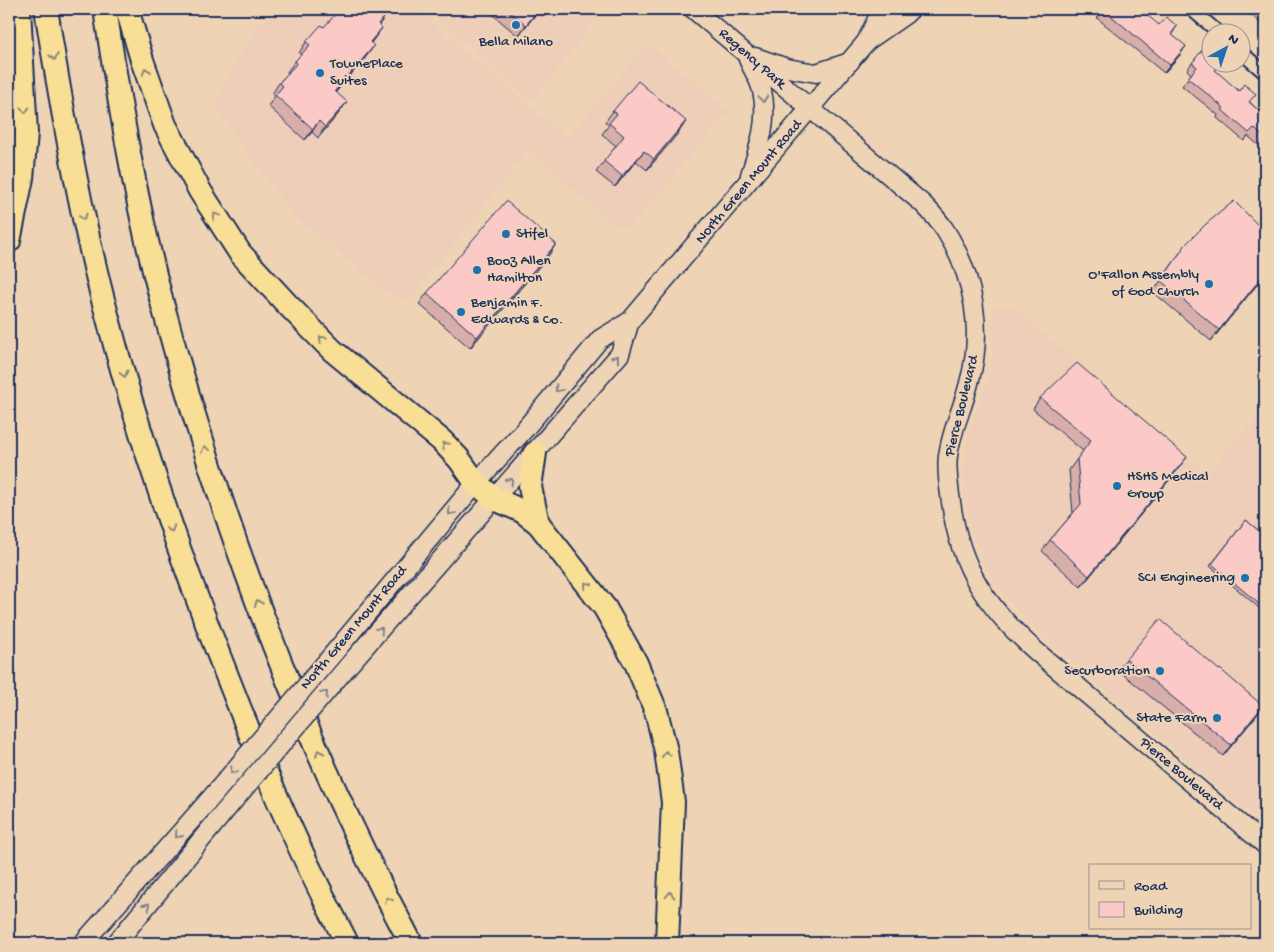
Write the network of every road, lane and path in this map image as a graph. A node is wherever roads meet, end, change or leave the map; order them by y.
1 (19, 9) edge
2 (46, 9) edge
3 (104, 9) edge
4 (127, 9) edge
5 (693, 9) edge
6 (882, 9) edge
7 (911, 9) edge
8 (1191, 9) edge
9 (1206, 22) edge
10 (866, 42) junction
11 (746, 54) junction
12 (850, 61) junction
13 (1252, 62) edge
14 (1265, 73) edge
15 (810, 110) junction
16 (748, 183) junction
17 (9, 241) edge
18 (630, 321) junction
19 (535, 453) junction
20 (476, 482) junction
21 (495, 499) junction
22 (538, 522) junction
23 (1265, 845) edge
24 (83, 943) edge
25 (116, 943) edge
26 (347, 943) edge
27 (411, 943) edge
28 (667, 943) edge

1 -> 17 highway
2 -> 26 highway
27 -> 3 highway
20 -> 4 highway
5 - 11 street, Regency Park
6 - 10 street, North Green Mount Road
7 - 10 street, North Green Mount Road
8 - 9 street
10 - 12 street, North Green Mount Road
11 - 12 street
11 - 15 street, Regency Park
11 -> 16 street
12 - 15 street, North Green Mount Road
13 - 14 street
15 - 16 street, North Green Mount Road
15 - 23 street, Pierce Boulevard
16 - 18 street, North Green Mount Road
19 -> 18 street, North Green Mount Road
18 -> 20 street, North Green Mount Road
21 -> 19 street, North Green Mount Road
19 - 22 highway
20 - 21 highway
20 -> 24 street, North Green Mount Road, bridge
21 - 22 highway
25 -> 21 street, North Green Mount Road, bridge
28 -> 22 highway

